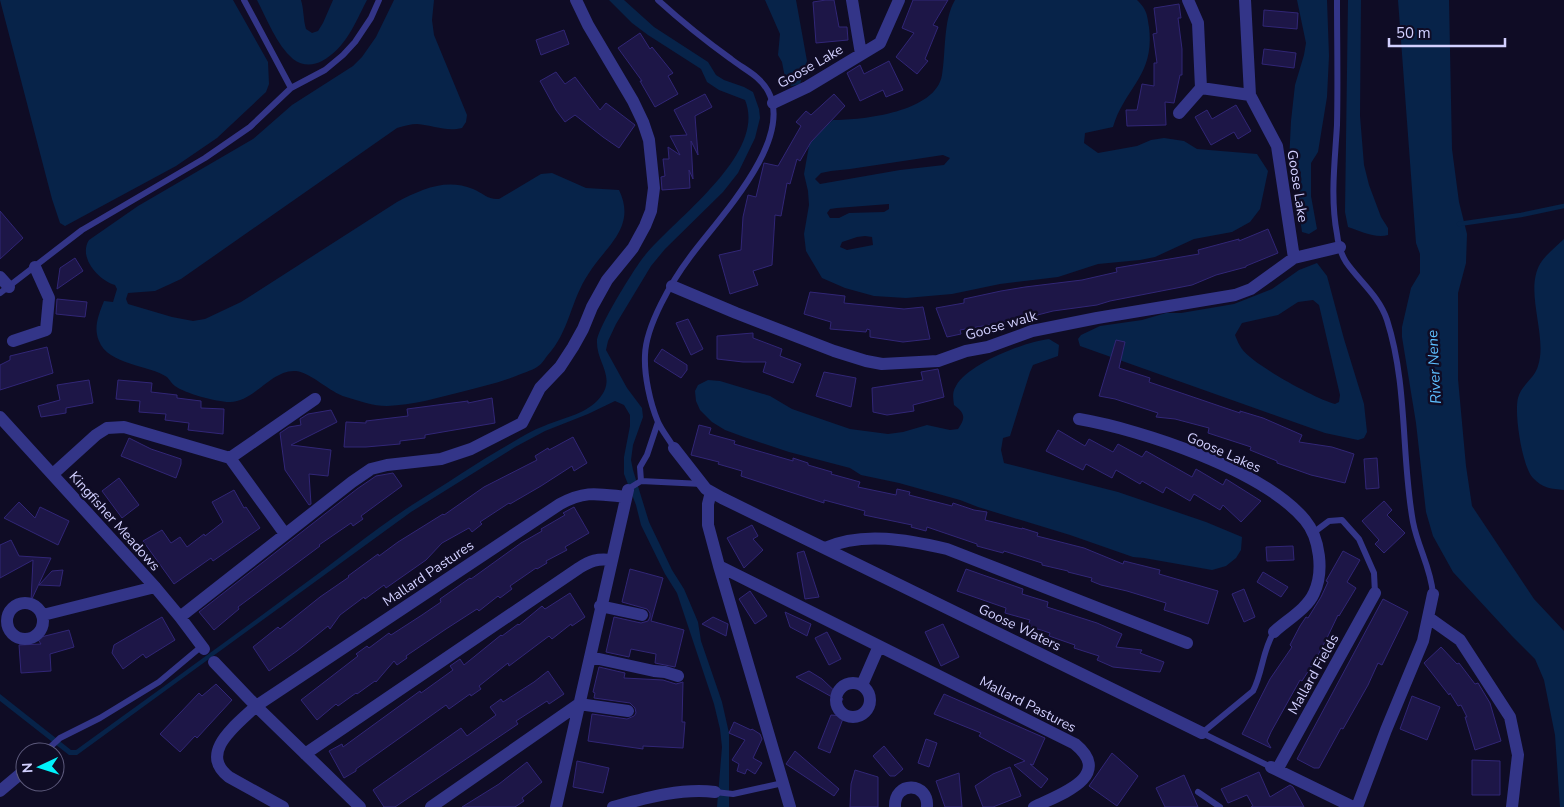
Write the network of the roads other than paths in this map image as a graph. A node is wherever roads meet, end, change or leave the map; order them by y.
1 (244, 0) edge
2 (379, 0) edge
3 (576, 0) edge
4 (658, 0) edge
5 (852, 0) edge
6 (899, 0) edge
7 (1188, 0) edge
8 (1245, 0) edge
9 (1337, 0) edge
10 (861, 54) junction
11 (292, 88) junction
12 (1201, 88) junction
13 (1250, 96) junction
14 (774, 103) junction
15 (1179, 113) dead end
16 (1340, 248) junction
17 (1294, 258) junction
18 (35, 267) junction
19 (0, 277) edge
20 (672, 286) junction
21 (4, 290) edge
22 (13, 341) dead end
23 (315, 399) dead end
24 (0, 417) edge
25 (1079, 419) dead end
26 (658, 422) junction
27 (674, 448) joint
28 (230, 458) junction
29 (53, 474) junction
30 (633, 487) junction
31 (707, 488) junction
32 (285, 534) junction
33 (1312, 534) junction
34 (825, 548) junction
35 (611, 560) junction
36 (719, 566) junction
37 (155, 587) junction
38 (1375, 593) joint
39 (1433, 594) joint
40 (600, 606) junction
41 (43, 615) dead end
42 (642, 615) dead end
43 (180, 617) junction
44 (1429, 618) junction
45 (1274, 632) joint
46 (1187, 643) dead end
47 (879, 646) junction
48 (203, 648) junction
49 (590, 658) junction
50 (214, 662) joint
51 (678, 676) dead end
52 (862, 685) dead end
53 (579, 704) junction
54 (256, 706) junction
55 (628, 711) dead end
56 (1202, 733) junction
57 (56, 742) edge
58 (306, 754) junction
59 (1274, 769) junction
60 (15, 778) edge
61 (783, 783) junction
62 (0, 791) edge
63 (715, 792) joint
64 (1198, 792) dead end
65 (1352, 806) edge
66 (283, 807) edge
67 (360, 807) edge
68 (431, 807) edge
69 (556, 807) edge
70 (614, 807) edge
71 (790, 807) edge
72 (895, 807) edge
73 (927, 807) edge
74 (1034, 807) edge
75 (1220, 807) edge
76 (1512, 807) edge

1 - 11 lane
2 - 11 lane
3 - 32 street
4 - 14 lane
5 - 10 street, Goose Lake
6 - 10 street, Goose Lake
7 - 12 street
8 - 13 street, Goose Lake
9 - 16 lane
10 - 14 street, Goose Lake
11 - 18 lane
12 - 13 street
12 - 15 street
13 - 17 street, Goose Lake
14 - 20 lane
16 - 17 street, Goose walk
16 - 39 lane
17 - 20 street, Goose walk
18 - 21 lane
18 - 22 street
19 - 21 street
20 - 26 lane
23 - 28 street
24 - 29 street, Kingfisher Meadows
25 - 33 street, Goose Lakes
26 - 27 lane
26 - 30 lane
27 - 31 street, Goose Waters
28 - 29 street, Kingfisher Meadows
28 - 32 street
29 - 37 street, Kingfisher Meadows
30 - 31 lane
30 - 35 street
30 - 54 street, Mallard Pastures
31 - 34 street, Goose Waters
31 - 36 street
32 - 43 street
33 - 38 lane
33 - 45 street, Goose Lakes
34 - 46 street
34 - 56 street, Goose Waters
35 - 40 street
35 - 58 street
36 - 47 street, Mallard Pastures
36 - 61 street
37 - 41 street, Kingfisher Meadows
37 - 43 street, Kingfisher Meadows
38 - 59 street, Mallard Fields
39 - 44 street
40 - 42 street
40 - 49 street
43 - 48 street, Kingfisher Meadows
44 - 65 street
44 - 76 street
45 - 56 lane
47 - 52 street
47 - 74 street, Mallard Pastures
48 - 50 lane
48 - 57 lane
49 - 51 street
49 - 53 street
50 - 54 street
53 - 55 street
53 - 68 street
53 - 69 street
54 - 58 street
54 - 66 street, Mallard Pastures
56 - 59 lane
58 - 67 street
59 - 65 street
60 - 62 street
61 - 63 lane
61 - 71 street
63 - 70 street
64 - 75 lane
72 - 73 street

